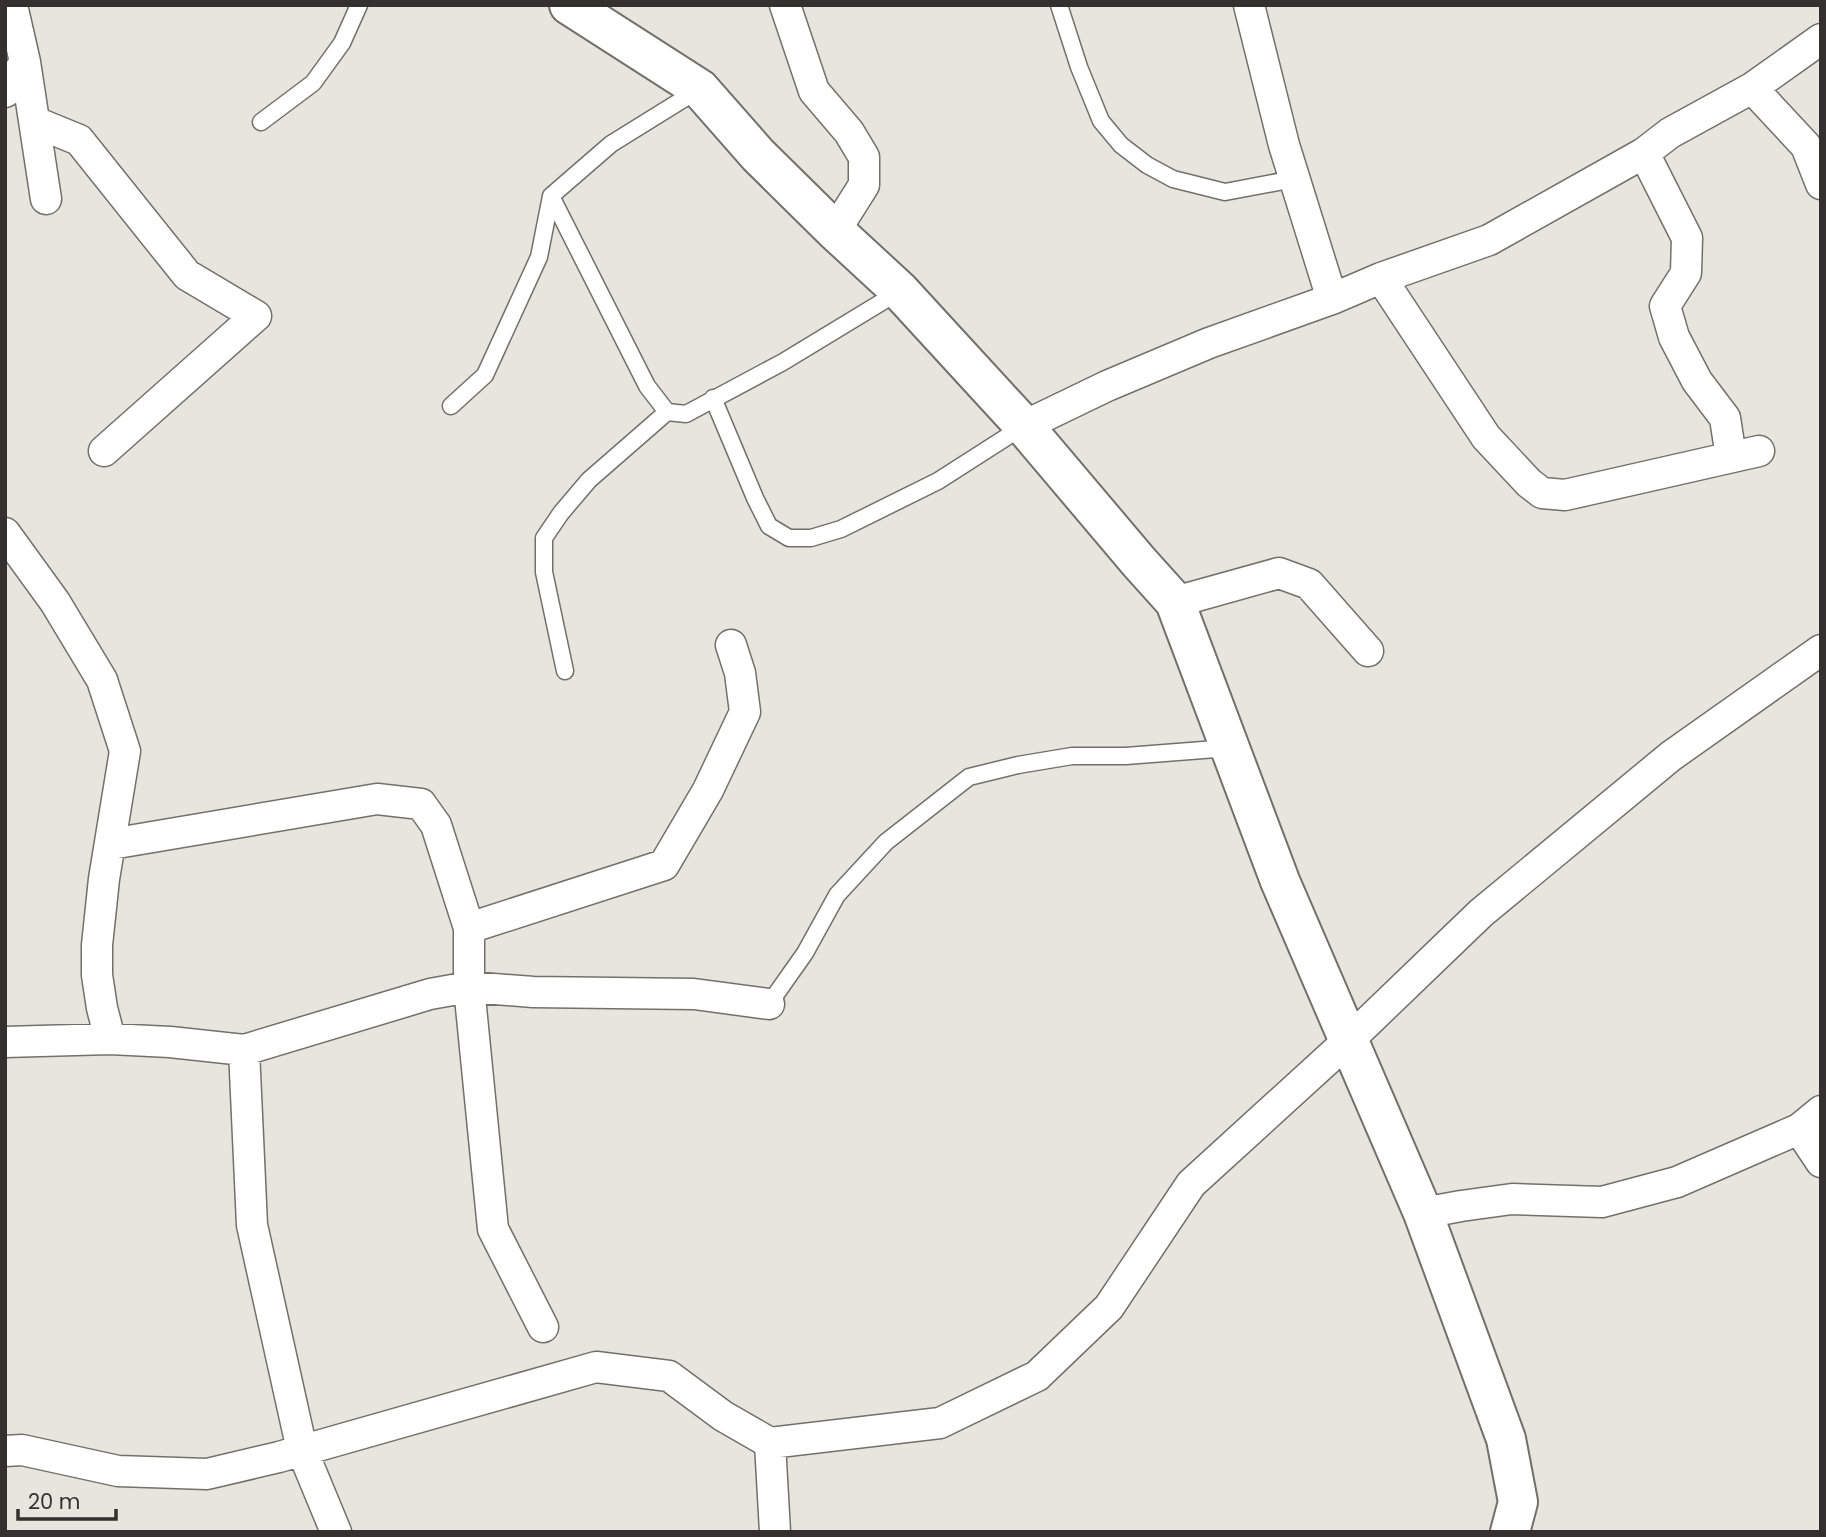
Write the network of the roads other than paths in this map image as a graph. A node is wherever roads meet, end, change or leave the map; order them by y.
1 (12, 5) edge
2 (359, 5) edge
3 (569, 5) edge
4 (785, 5) edge
5 (1059, 5) edge
6 (1249, 5) edge
7 (1821, 39) edge
8 (25, 62) junction
9 (1752, 88) junction
10 (700, 89) junction
11 (5, 92) edge
12 (35, 122) junction
13 (261, 122) dead end
14 (1644, 153) junction
15 (1294, 179) junction
16 (1821, 184) edge
17 (551, 196) junction
18 (46, 199) dead end
19 (835, 231) junction
20 (1381, 278) junction
21 (900, 291) junction
22 (1332, 299) junction
23 (713, 398) junction
24 (451, 406) dead end
25 (667, 412) junction
26 (1024, 426) junction
27 (104, 450) dead end
28 (5, 533) edge
29 (1175, 602) junction
30 (731, 645) dead end
31 (1821, 649) edge
32 (1368, 651) dead end
33 (565, 671) dead end
34 (1231, 748) junction
35 (111, 844) junction
36 (469, 928) junction
37 (469, 987) junction
38 (769, 1003) joint
39 (1350, 1038) junction
40 (110, 1039) junction
41 (5, 1042) edge
42 (244, 1050) junction
43 (1810, 1120) edge
44 (1821, 1162) edge
45 (1423, 1213) junction
46 (543, 1327) dead end
47 (770, 1443) junction
48 (302, 1450) junction
49 (5, 1451) edge
50 (336, 1532) edge
51 (775, 1532) edge
52 (1510, 1532) edge

1 - 8 street
2 - 13 lane
3 - 10 street
4 - 19 street
5 - 15 lane
6 - 15 street
7 - 9 street
8 - 11 street
8 - 12 street
9 - 14 street
9 - 16 street
10 - 17 lane
10 - 19 street
12 - 18 street
12 - 27 street
14 - 20 street
14 - 20 street
15 - 22 street
17 - 24 lane
17 - 25 lane
19 - 21 street
20 - 22 street
21 - 23 lane
21 - 26 street
22 - 26 street
23 - 25 lane
23 - 26 lane
25 - 33 lane
26 - 29 street
28 - 35 street
29 - 32 street
29 - 34 street
30 - 36 street
31 - 39 street
34 - 38 lane
34 - 39 street
35 - 36 street
35 - 40 street
36 - 37 street
37 - 38 street
37 - 42 street
37 - 46 street
39 - 45 street
39 - 47 street
40 - 41 street
40 - 42 street
42 - 48 street
43 - 44 street
43 - 45 street
45 - 52 street
47 - 48 street
47 - 51 street
48 - 49 street
48 - 50 street

